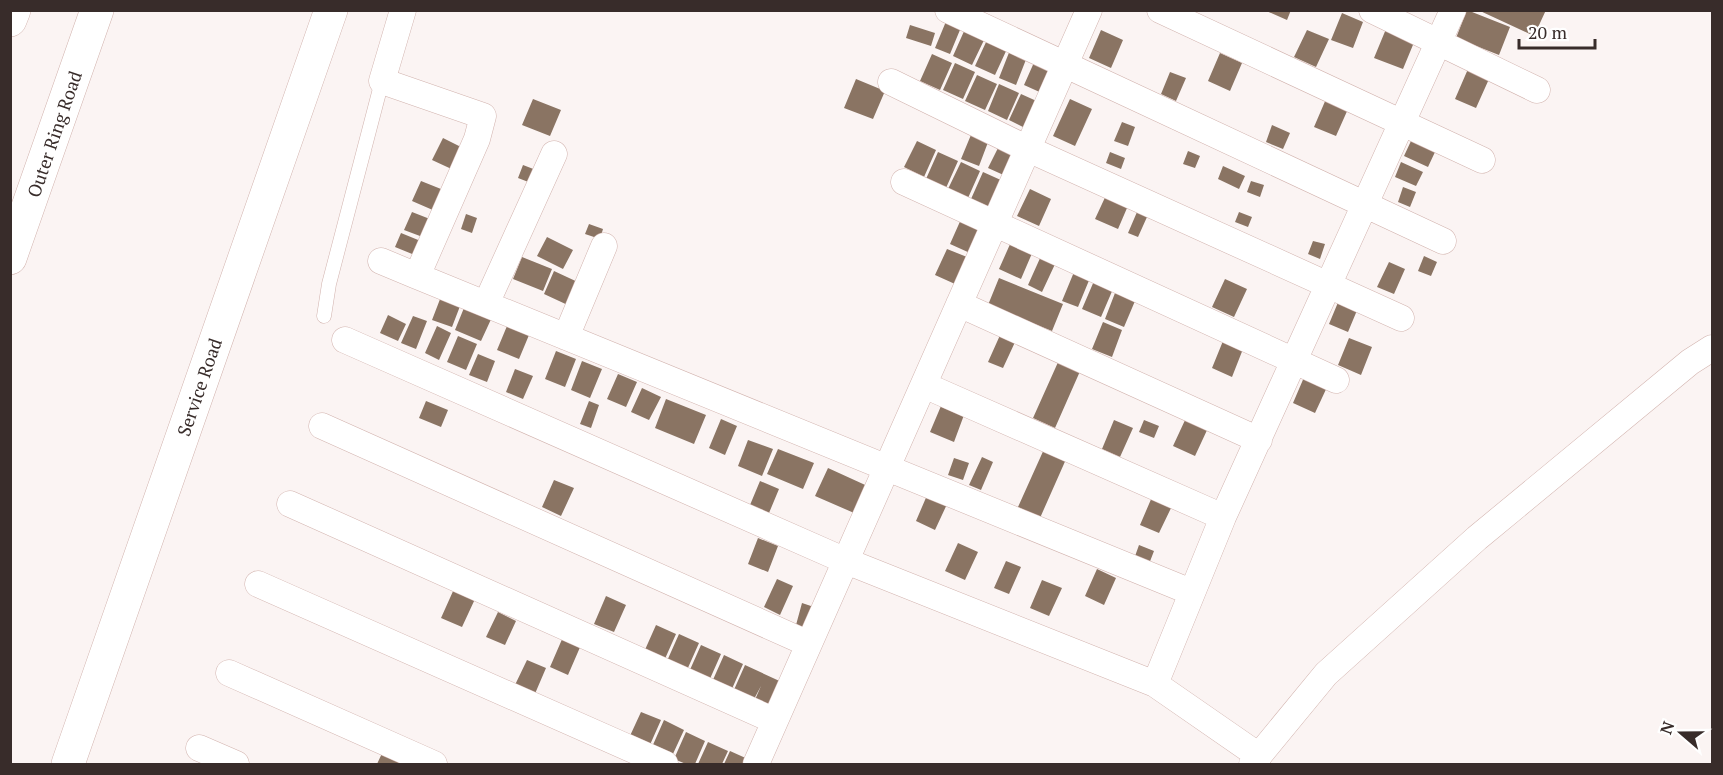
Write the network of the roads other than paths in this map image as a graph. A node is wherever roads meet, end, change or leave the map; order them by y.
1 (14, 10) edge
2 (97, 10) edge
3 (331, 10) edge
4 (403, 10) edge
5 (948, 10) edge
6 (1089, 10) edge
7 (1160, 10) edge
8 (1371, 10) edge
9 (1453, 10) edge
10 (10, 20) edge
11 (1438, 43) junction
12 (1065, 65) junction
13 (382, 81) junction
14 (891, 82) dead end
15 (1537, 90) dead end
16 (1403, 122) junction
17 (1028, 149) junction
18 (554, 154) dead end
19 (1482, 160) dead end
20 (904, 182) dead end
21 (1363, 206) junction
22 (995, 223) junction
23 (1443, 241) dead end
24 (604, 246) dead end
25 (10, 258) edge
26 (381, 261) dead end
27 (417, 276) junction
28 (1327, 285) junction
29 (486, 304) junction
30 (959, 304) junction
31 (324, 315) dead end
32 (1401, 318) dead end
33 (566, 337) junction
34 (345, 340) dead end
35 (1713, 348) edge
36 (1294, 361) junction
37 (1336, 380) dead end
38 (924, 385) junction
39 (322, 426) dead end
40 (1259, 440) junction
41 (887, 468) junction
42 (290, 504) dead end
43 (1223, 517) junction
44 (846, 561) junction
45 (258, 584) dead end
46 (1191, 592) junction
47 (809, 644) junction
48 (229, 673) dead end
49 (1155, 684) junction
50 (775, 721) junction
51 (199, 748) dead end
52 (1256, 760) edge
53 (68, 765) edge
54 (236, 765) edge
55 (434, 765) edge
56 (665, 765) edge
57 (756, 765) edge

1 - 10 main road
2 - 25 main road, Outer Ring Road
3 - 53 main road, Service Road
4 - 13 street
5 - 12 street
6 - 12 street
7 - 16 street
8 - 11 street
9 - 11 street
11 - 15 street
11 - 16 street
12 - 17 street
12 - 21 street
13 - 27 street
13 - 31 lane
14 - 17 street
16 - 19 street
16 - 21 street
17 - 22 street
17 - 28 street
18 - 29 street
20 - 22 street
21 - 23 street
21 - 28 street
22 - 30 street
22 - 36 street
24 - 33 street
26 - 27 street
27 - 29 street
28 - 32 street
28 - 36 street
29 - 33 street
30 - 38 street
30 - 40 street
33 - 41 street
34 - 44 street
35 - 52 street
36 - 37 street
36 - 40 street
38 - 41 street
38 - 43 street
39 - 47 street
40 - 43 street
41 - 44 street
41 - 46 street
42 - 50 street
43 - 46 street
44 - 47 street
44 - 49 street
45 - 56 street
46 - 49 street
47 - 50 street
48 - 55 street
49 - 52 street
50 - 57 street
51 - 54 street

